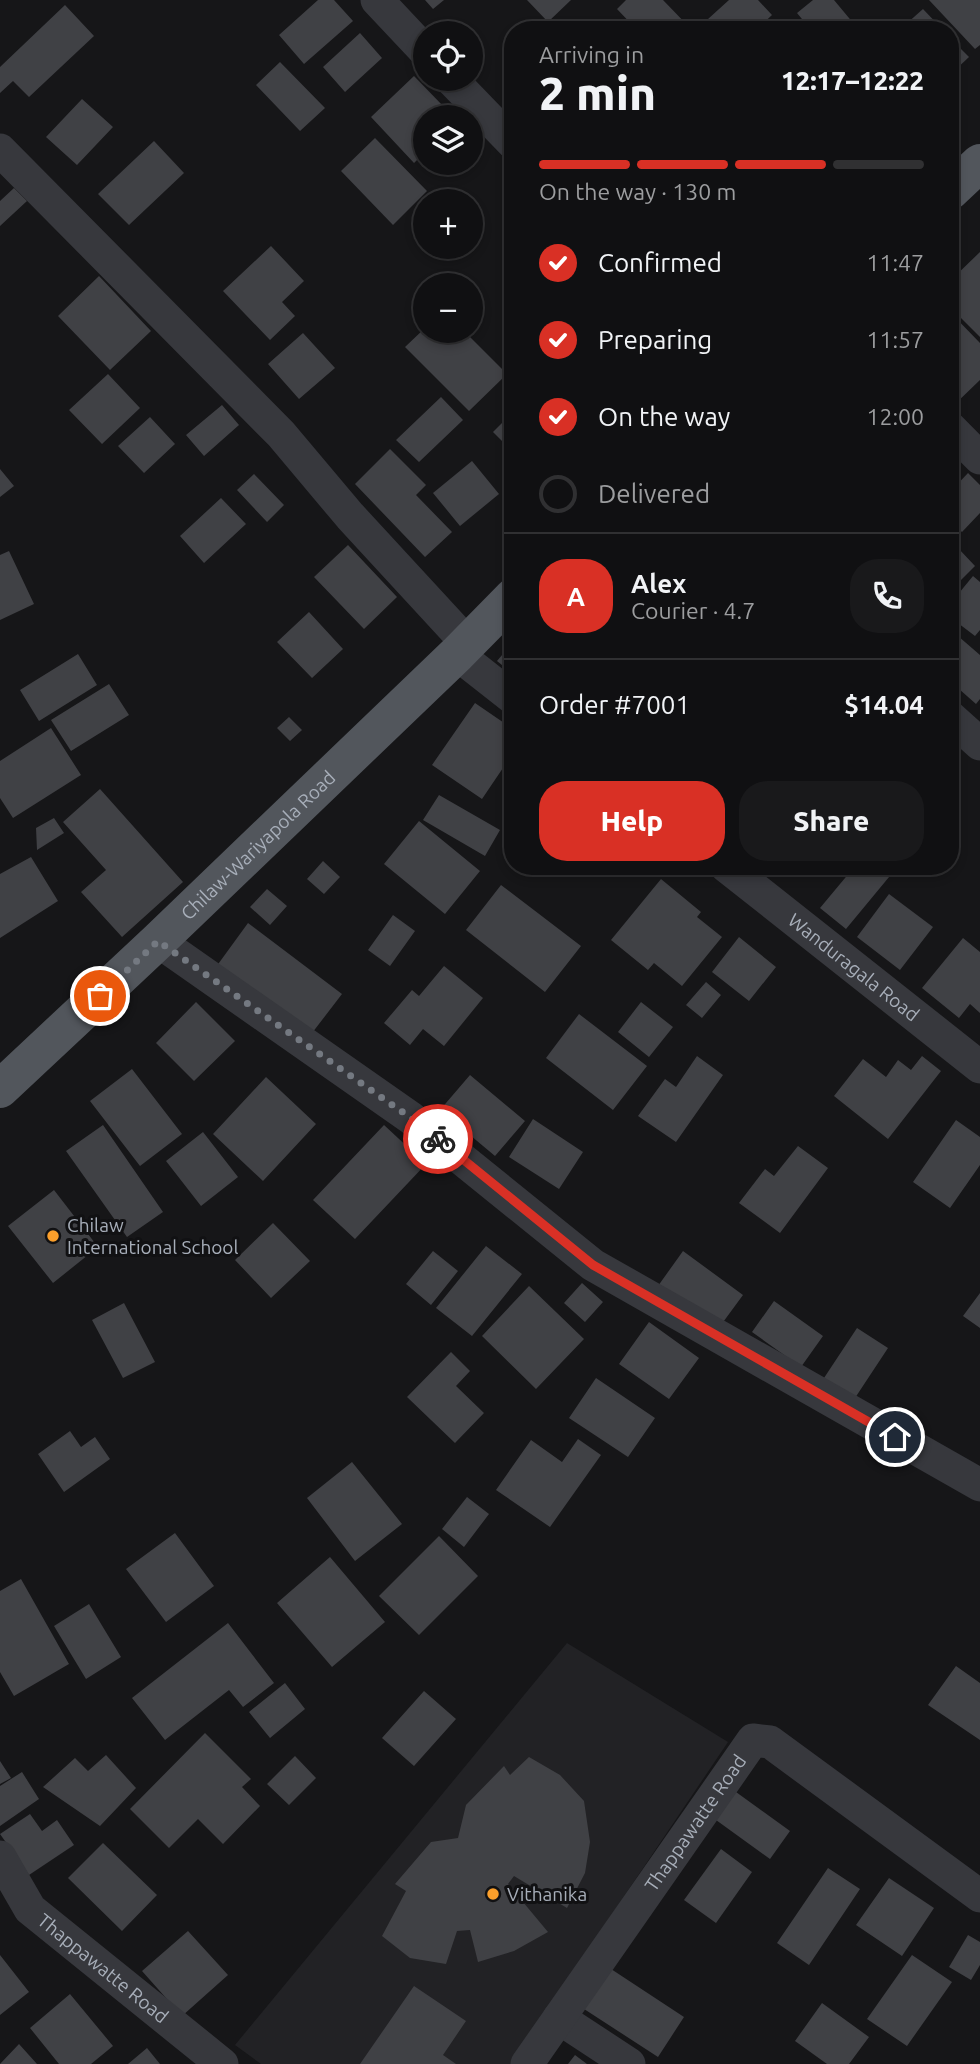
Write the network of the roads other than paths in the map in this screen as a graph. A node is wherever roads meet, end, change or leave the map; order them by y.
1 (377, 0) edge
2 (413, 38) edge
3 (463, 91) edge
4 (504, 134) edge
5 (0, 150) edge
6 (980, 163) edge
7 (959, 183) edge
8 (959, 437) edge
9 (980, 458) edge
10 (504, 606) edge
11 (462, 648) junction
12 (504, 689) edge
13 (959, 725) edge
14 (980, 744) edge
15 (737, 875) edge
16 (158, 941) junction
17 (980, 1067) edge
18 (0, 1088) edge
19 (980, 1485) edge
20 (0, 1857) edge
21 (980, 1896) edge
22 (559, 2018) junction
23 (222, 2064) edge
24 (527, 2064) edge
25 (629, 2064) edge

1 - 2 street
3 - 4 street
5 - 11 street
6 - 7 main road
8 - 9 street
10 - 11 main road, Chilaw-Wariyapola Road
11 - 12 street
11 - 16 main road, Chilaw-Wariyapola Road
13 - 14 street
15 - 17 street, Wanduragala Road
16 - 18 main road, Chilaw-Wariyapola Road
16 - 19 street
20 - 23 street, Thappawatte Road
21 - 22 street, Thappawatte Road
22 - 24 street, Thappawatte Road
22 - 25 street

